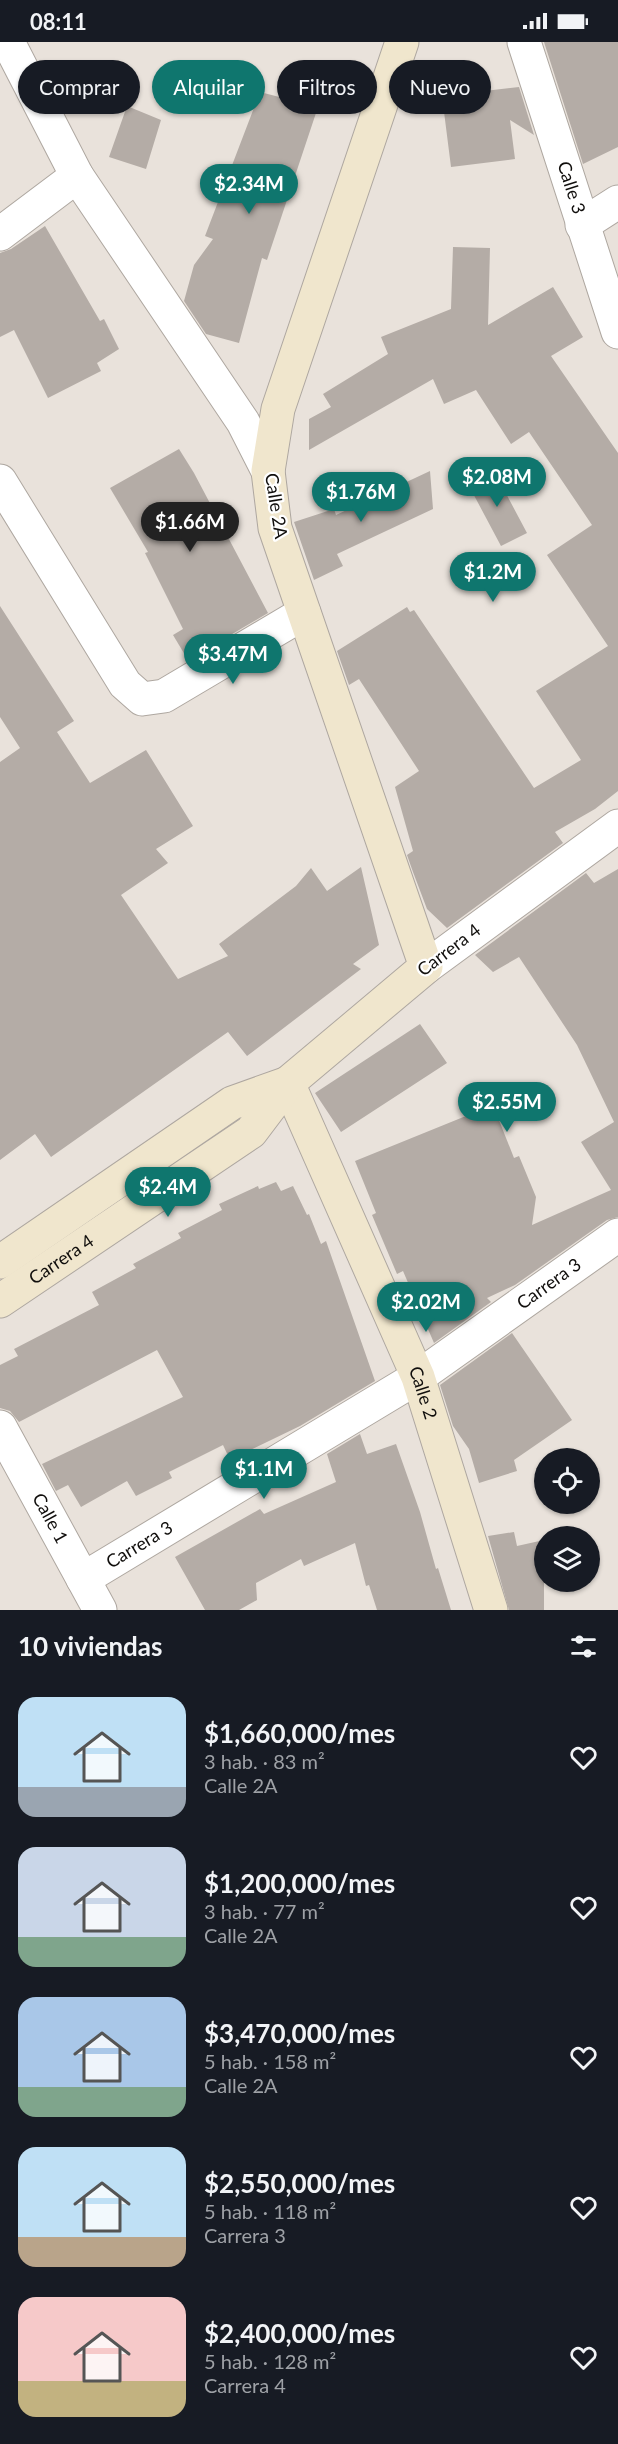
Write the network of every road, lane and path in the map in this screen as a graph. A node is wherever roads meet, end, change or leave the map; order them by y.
1 (8, 42) edge
2 (402, 42) edge
3 (524, 42) edge
4 (77, 176) junction
5 (618, 202) edge
6 (582, 225) junction
7 (0, 234) edge
8 (618, 332) edge
9 (268, 471) junction
10 (0, 481) edge
11 (304, 613) junction
12 (618, 826) edge
13 (426, 967) junction
14 (288, 1083) junction
15 (618, 1234) edge
16 (0, 1262) edge
17 (0, 1301) edge
18 (418, 1377) junction
19 (0, 1427) edge
20 (83, 1579) junction
21 (100, 1610) edge
22 (491, 1610) edge

1 - 4 street
2 - 9 street, Calle 2A
3 - 6 street, Calle 3
4 - 7 street
4 - 9 street
5 - 6 street
6 - 8 street, Calle 3
9 - 11 street, Calle 2A
10 - 11 street
11 - 13 street, Calle 2A
12 - 13 street, Carrera 4
13 - 14 street, Carrera 4
14 - 16 street, Carrera 4
14 - 17 street, Carrera 4
14 - 18 street, Calle 2
15 - 18 street, Carrera 3
18 - 20 street, Carrera 3
18 - 22 street, Calle 2
19 - 20 street, Calle 1
20 - 21 street, Calle 1

